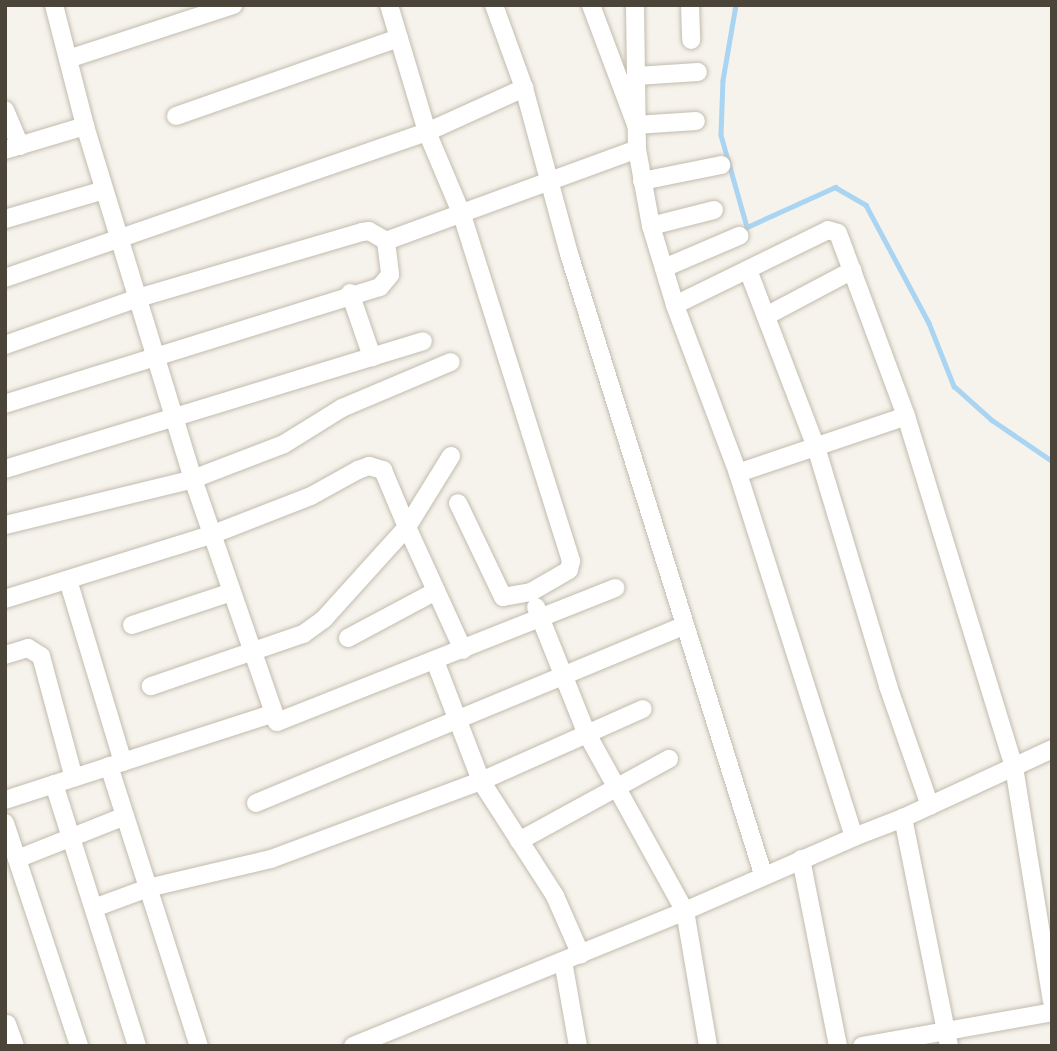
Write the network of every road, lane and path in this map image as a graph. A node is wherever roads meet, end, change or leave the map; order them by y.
1 (54, 5) edge
2 (233, 5) edge
3 (389, 5) edge
4 (494, 5) edge
5 (590, 5) edge
6 (635, 5) edge
7 (690, 5) edge
8 (400, 38) junction
9 (691, 40) dead end
10 (68, 59) junction
11 (698, 72) dead end
12 (636, 76) junction
13 (524, 89) junction
14 (5, 110) edge
15 (176, 116) dead end
16 (696, 121) dead end
17 (636, 125) junction
18 (85, 127) junction
19 (427, 132) junction
20 (13, 148) edge
21 (637, 149) junction
22 (721, 165) dead end
23 (642, 181) junction
24 (551, 182) junction
25 (104, 190) junction
26 (714, 210) dead end
27 (462, 215) junction
28 (5, 219) edge
29 (651, 226) junction
30 (738, 236) dead end
31 (119, 241) junction
32 (386, 241) junction
33 (664, 268) junction
34 (748, 270) junction
35 (853, 270) junction
36 (5, 278) edge
37 (350, 293) junction
38 (138, 298) junction
39 (675, 305) junction
40 (766, 316) junction
41 (423, 341) dead end
42 (5, 345) edge
43 (372, 357) junction
44 (155, 358) junction
45 (451, 362) dead end
46 (5, 404) edge
47 (906, 416) junction
48 (177, 419) junction
49 (816, 446) junction
50 (451, 456) dead end
51 (5, 469) edge
52 (738, 473) junction
53 (192, 480) junction
54 (458, 503) dead end
55 (5, 525) edge
56 (407, 527) junction
57 (211, 535) junction
58 (68, 580) junction
59 (615, 588) dead end
60 (436, 591) junction
61 (232, 592) junction
62 (531, 592) junction
63 (5, 599) edge
64 (539, 618) junction
65 (132, 625) dead end
66 (685, 625) junction
67 (348, 638) dead end
68 (463, 650) junction
69 (251, 652) junction
70 (5, 655) edge
71 (435, 661) junction
72 (564, 676) junction
73 (151, 686) dead end
74 (643, 709) dead end
75 (271, 714) junction
76 (459, 718) junction
77 (586, 732) junction
78 (1052, 749) edge
79 (669, 759) dead end
80 (116, 764) junction
81 (1014, 767) junction
82 (74, 778) junction
83 (481, 781) junction
84 (54, 784) junction
85 (616, 786) junction
86 (5, 800) edge
87 (256, 803) dead end
88 (930, 806) junction
89 (125, 816) junction
90 (903, 818) junction
91 (5, 823) edge
92 (854, 836) junction
93 (72, 838) junction
94 (519, 841) junction
95 (17, 859) junction
96 (801, 859) junction
97 (763, 874) junction
98 (148, 888) junction
99 (94, 908) junction
100 (685, 911) junction
101 (581, 954) junction
102 (562, 961) junction
103 (1052, 1001) edge
104 (1052, 1012) edge
105 (7, 1024) dead end
106 (948, 1038) edge
107 (15, 1046) edge
108 (79, 1046) edge
109 (137, 1046) edge
110 (199, 1046) edge
111 (353, 1046) edge
112 (578, 1046) edge
113 (708, 1046) edge
114 (838, 1046) edge
115 (862, 1046) edge

1 - 10 street
2 - 10 street
3 - 8 street
4 - 13 street
5 - 17 street
6 - 12 street
7 - 9 street
8 - 15 street
8 - 19 street
10 - 18 street
11 - 12 street
12 - 17 street
13 - 19 street
13 - 24 street
14 - 20 street
16 - 17 street
17 - 21 street
18 - 20 street
18 - 25 street
19 - 27 street
19 - 31 street
21 - 23 street
21 - 24 street
22 - 23 street
23 - 29 street
24 - 27 street
24 - 66 street
25 - 28 street
25 - 31 street
26 - 29 street
27 - 32 street
27 - 62 street
29 - 33 street
30 - 33 street
31 - 36 street
31 - 38 street
32 - 37 street
32 - 38 street
33 - 39 street
34 - 35 street
34 - 39 street
34 - 40 street
35 - 40 street
35 - 47 street
37 - 43 street
37 - 44 street
38 - 42 street
38 - 44 street
39 - 52 street
40 - 49 street
41 - 43 street
43 - 48 street
44 - 46 street
44 - 48 street
45 - 53 street
47 - 49 street
47 - 81 street
48 - 51 street
48 - 53 street
49 - 52 street
49 - 88 street
50 - 56 street
52 - 92 street
53 - 55 street
53 - 57 street
54 - 62 street
56 - 57 street
56 - 60 street
56 - 69 street
57 - 58 street
57 - 61 street
58 - 63 street
58 - 80 street
59 - 64 street
60 - 67 street
60 - 68 street
61 - 65 street
61 - 69 street
62 - 64 street
64 - 68 street
64 - 72 street
66 - 72 street
66 - 97 street
68 - 71 street
69 - 73 street
69 - 75 street
70 - 82 street
71 - 75 street
71 - 76 street
72 - 76 street
72 - 77 street
74 - 77 street
75 - 80 street
76 - 83 street
76 - 87 street
77 - 83 street
77 - 85 street
78 - 81 street
79 - 85 street
80 - 82 street
80 - 89 street
81 - 88 street
81 - 103 street
82 - 84 street
83 - 94 street
83 - 98 street
84 - 86 street
84 - 93 street
85 - 94 street
85 - 100 street
88 - 90 street
89 - 93 street
89 - 98 street
90 - 92 street
90 - 106 street
91 - 95 street
92 - 96 street
93 - 95 street
93 - 99 street
94 - 101 street
95 - 108 street
96 - 97 street
96 - 114 street
97 - 100 street
98 - 99 street
98 - 110 street
99 - 109 street
100 - 101 street
100 - 113 street
101 - 102 street
102 - 111 street
102 - 112 street
104 - 106 street
105 - 107 street
106 - 115 street

